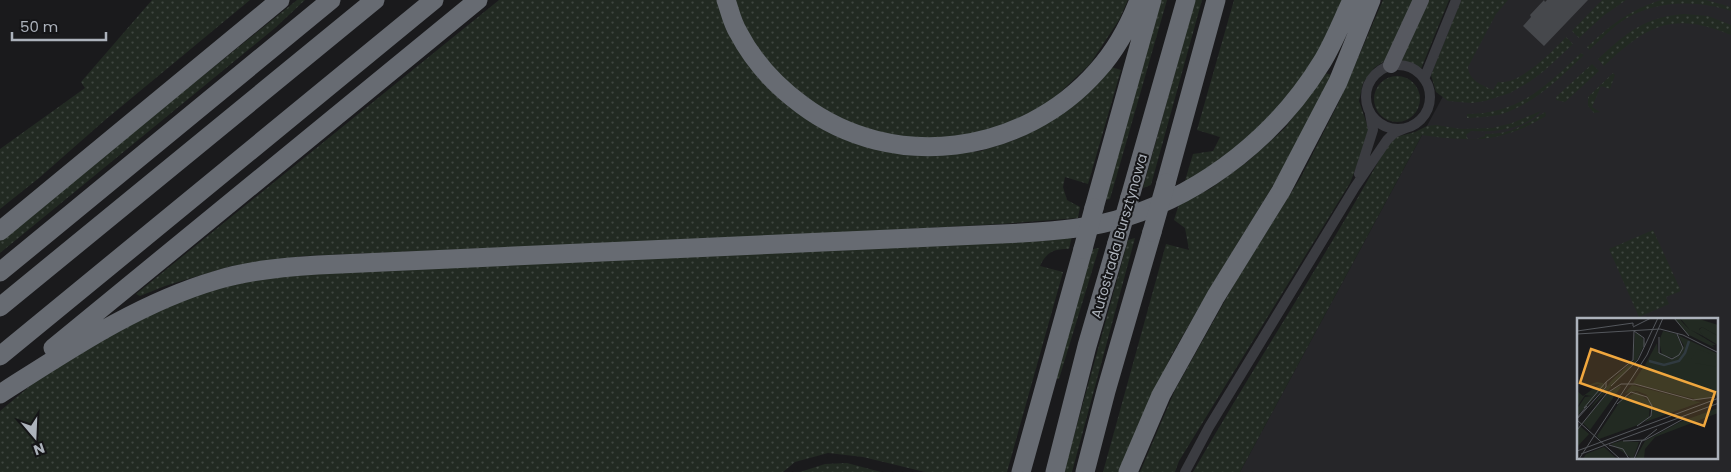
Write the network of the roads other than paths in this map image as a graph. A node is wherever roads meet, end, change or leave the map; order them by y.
1 (275, 0) edge
2 (280, 0) edge
3 (331, 0) edge
4 (375, 0) edge
5 (434, 0) edge
6 (478, 0) edge
7 (726, 0) edge
8 (1139, 0) edge
9 (1152, 0) edge
10 (1186, 0) edge
11 (1216, 0) edge
12 (1352, 0) edge
13 (1371, 0) edge
14 (1421, 0) edge
15 (1456, 0) edge
16 (260, 16) junction
17 (1391, 65) junction
18 (1424, 79) junction
19 (1369, 110) junction
20 (1406, 128) junction
21 (1355, 187) junction
22 (0, 231) edge
23 (0, 272) edge
24 (0, 307) edge
25 (0, 356) edge
26 (0, 393) edge
27 (1021, 472) edge
28 (1055, 472) edge
29 (1086, 472) edge
30 (1128, 472) edge
31 (1185, 472) edge

1 - 16 highway
2 - 16 highway
3 - 23 highway
4 - 24 highway
5 - 25 highway
6 - 26 highway
7 - 8 highway
9 - 27 highway, bridge
10 - 28 highway, Autostrada Bursztynowa, bridge
11 - 29 highway, bridge
12 - 26 highway
13 - 30 highway
14 - 17 main road
15 - 18 street
16 - 22 highway
17 - 18 street
17 - 19 street
18 - 20 street
19 - 20 street
19 - 21 street
20 - 21 street
21 - 31 street

